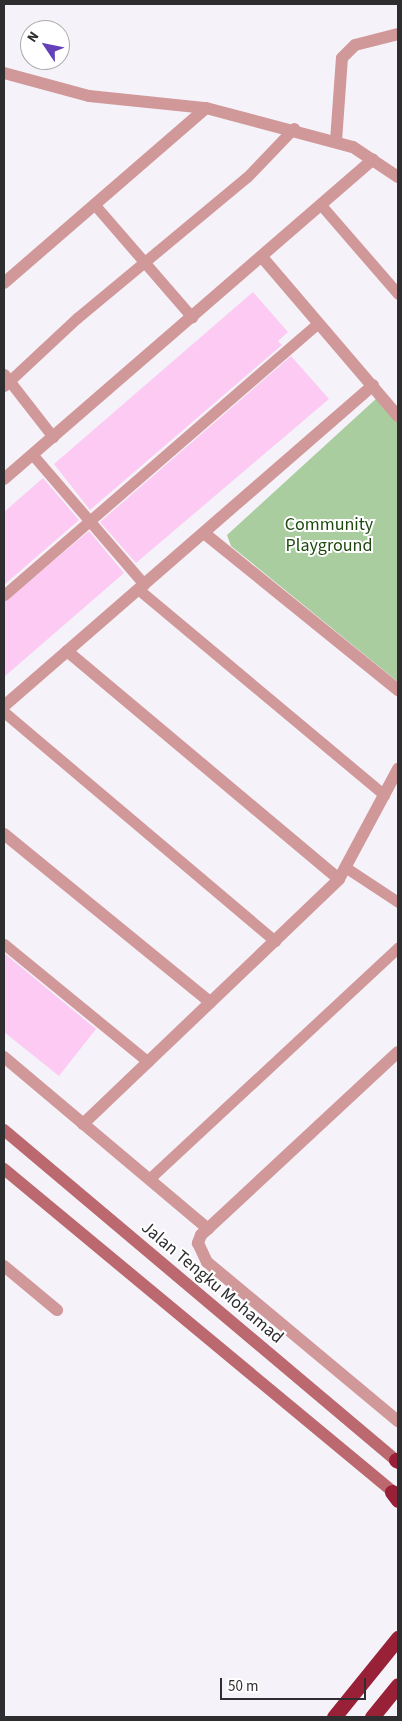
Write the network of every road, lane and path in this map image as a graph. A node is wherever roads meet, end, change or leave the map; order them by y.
1 (397, 36) edge
2 (4, 73) edge
3 (206, 108) junction
4 (294, 128) junction
5 (336, 141) junction
6 (373, 159) junction
7 (398, 177) edge
8 (94, 204) junction
9 (321, 205) junction
10 (262, 257) junction
11 (143, 262) junction
12 (4, 283) edge
13 (398, 294) edge
14 (192, 317) junction
15 (318, 322) junction
16 (6, 380) edge
17 (373, 385) junction
18 (398, 416) edge
19 (53, 437) junction
20 (32, 454) junction
21 (4, 479) edge
22 (90, 521) junction
23 (204, 533) junction
24 (141, 586) junction
25 (4, 596) edge
26 (67, 651) junction
27 (398, 690) edge
28 (4, 706) edge
29 (4, 712) edge
30 (398, 769) edge
31 (384, 796) junction
32 (4, 834) edge
33 (348, 869) junction
34 (339, 879) junction
35 (398, 902) edge
36 (275, 941) junction
37 (4, 944) edge
38 (398, 948) edge
39 (210, 1002) junction
40 (398, 1052) edge
41 (4, 1057) edge
42 (148, 1062) junction
43 (83, 1124) junction
44 (4, 1130) edge
45 (4, 1169) edge
46 (149, 1179) junction
47 (208, 1229) junction
48 (4, 1266) edge
49 (57, 1310) dead end
50 (398, 1421) edge
51 (397, 1461) edge
52 (396, 1496) edge
53 (398, 1628) edge
54 (398, 1638) edge
55 (387, 1652) junction
56 (398, 1685) edge
57 (334, 1717) edge
58 (372, 1717) edge

1 - 5 street
2 - 3 street
3 - 4 street
3 - 8 street
4 - 5 street
4 - 11 lane
5 - 6 street
6 - 7 street
6 - 9 street
8 - 11 lane
8 - 12 street
9 - 10 street
9 - 13 lane
10 - 14 street
10 - 15 street
11 - 14 lane
11 - 16 lane
14 - 19 street
15 - 17 street
15 - 22 lane
16 - 19 lane
17 - 18 street
17 - 23 street
19 - 20 street
20 - 21 street
20 - 22 lane
22 - 24 lane
22 - 25 lane
23 - 24 street
23 - 27 street
24 - 26 street
24 - 31 lane
26 - 28 street
26 - 34 street
29 - 36 lane
30 - 31 street
31 - 33 street
32 - 39 street
33 - 34 street
33 - 35 lane
34 - 36 street
36 - 39 street
37 - 42 lane
38 - 46 lane
39 - 42 street
40 - 47 street
41 - 43 street
42 - 43 street
43 - 46 street
44 - 51 main road, Jalan Tengku Mohamad
45 - 52 main road
46 - 47 street
47 - 50 street
48 - 49 street
53 - 55 highway
54 - 55 highway
55 - 57 highway
56 - 58 highway

